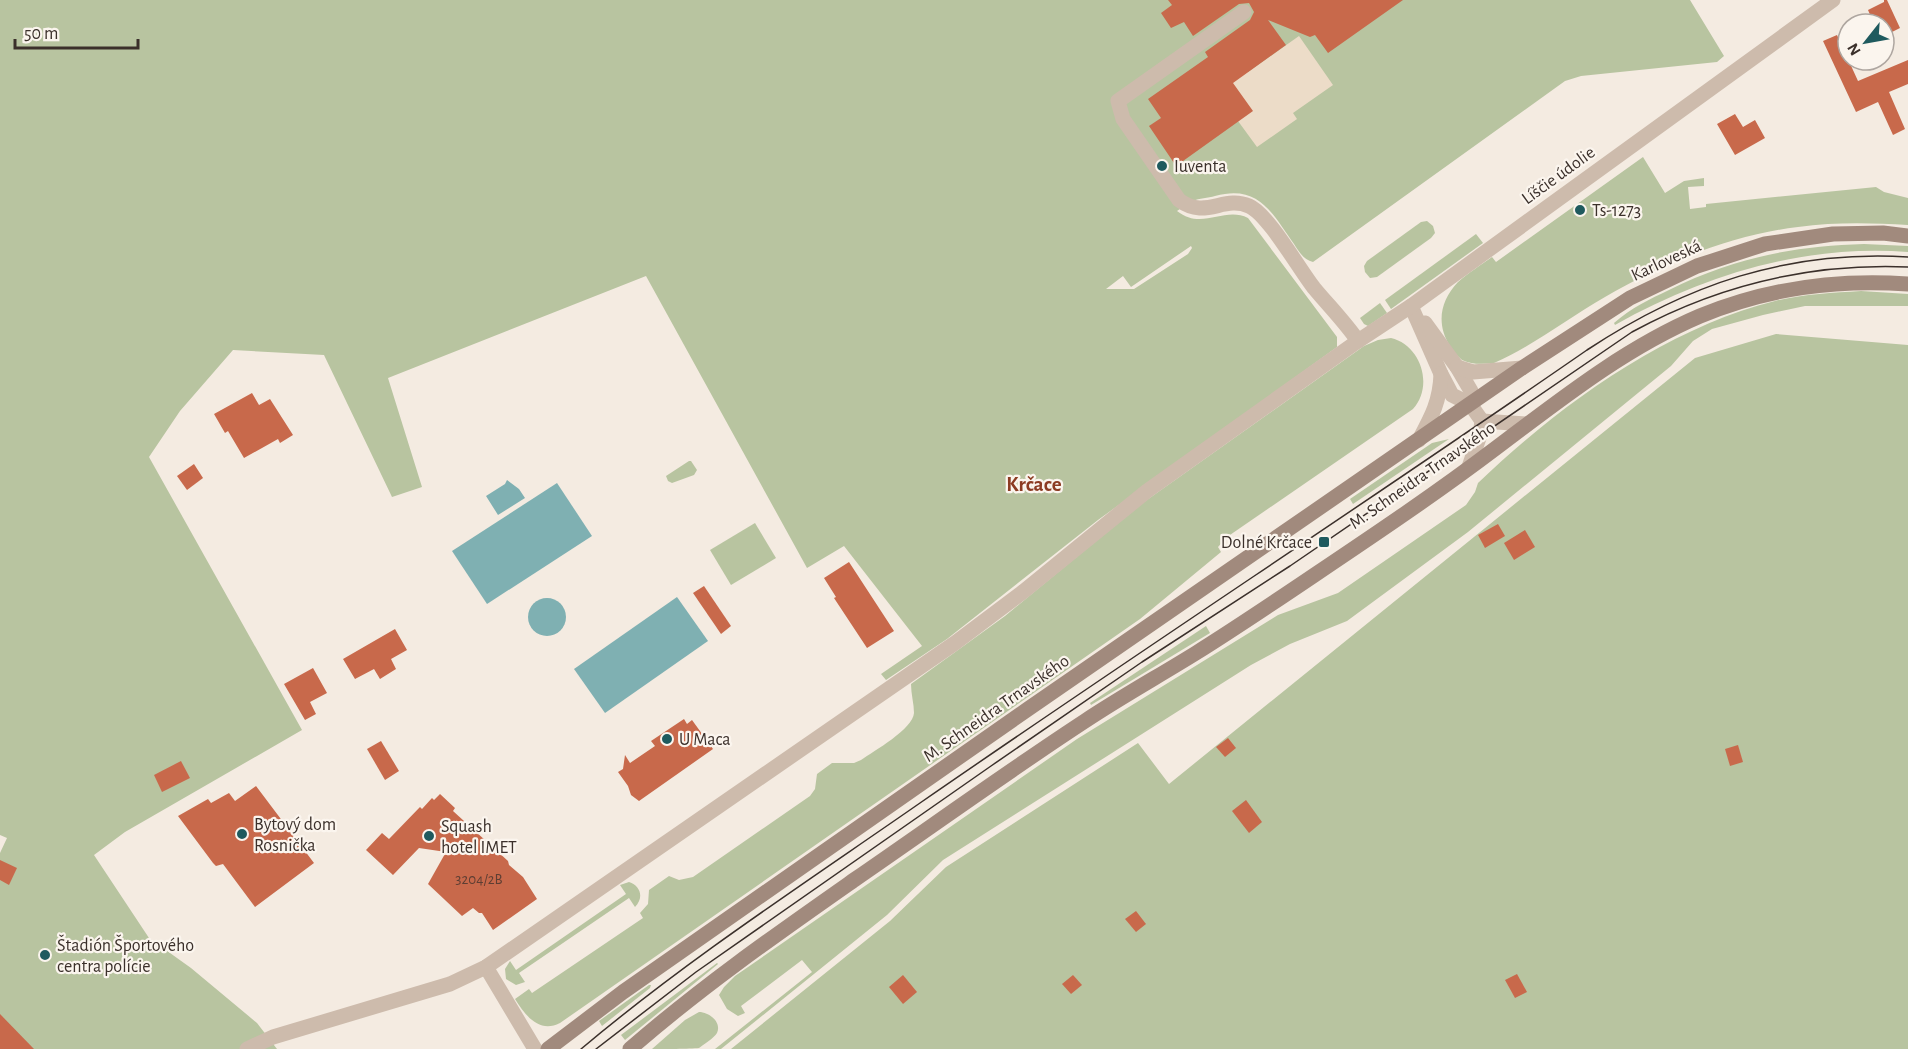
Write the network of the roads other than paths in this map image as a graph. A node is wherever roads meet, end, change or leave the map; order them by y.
1 (1833, 0) edge
2 (1244, 12) dead end
3 (1908, 236) edge
4 (1908, 284) edge
5 (1411, 306) junction
6 (1358, 341) junction
7 (1457, 367) junction
8 (1522, 368) junction
9 (1441, 374) junction
10 (1470, 404) junction
11 (1482, 422) junction
12 (1527, 424) junction
13 (1419, 440) junction
14 (1469, 467) junction
15 (486, 967) junction
16 (247, 1049) edge
17 (535, 1049) edge
18 (548, 1049) edge
19 (630, 1049) edge

1 - 5 street, Líščie údolie
2 - 6 street
3 - 8 main road, Karloveská
4 - 12 main road
5 - 6 street, Líščie údolie
5 - 7 street
5 - 9 street
6 - 15 street, Líščie údolie
7 - 8 street
7 - 10 street
8 - 10 main road, Karloveská
9 - 10 street
9 - 13 street
10 - 11 street
10 - 13 main road, M. Schneidra Trnavského
11 - 12 street
11 - 14 street
12 - 14 main road, M. Schneidra Trnavského
13 - 18 main road, M. Schneidra Trnavského
14 - 19 main road, M. Schneidra Trnavského
15 - 16 street, Líščie údolie
15 - 17 street

